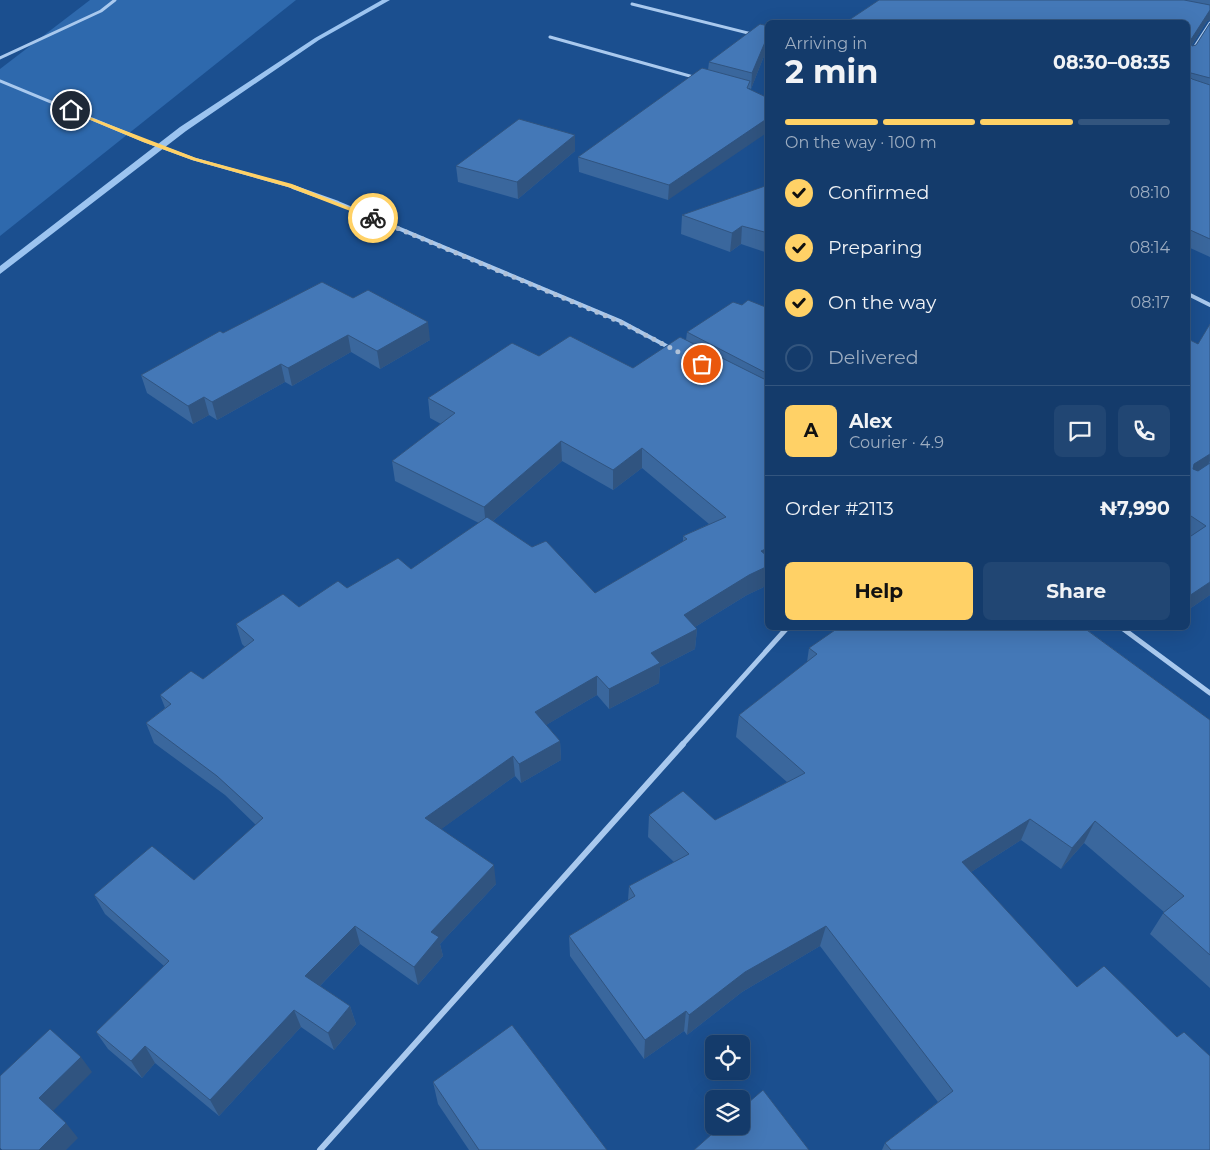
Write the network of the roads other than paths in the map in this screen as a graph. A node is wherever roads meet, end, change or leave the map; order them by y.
1 (115, 0) edge
2 (632, 4) dead end
3 (1210, 22) edge
4 (550, 37) dead end
5 (765, 37) edge
6 (1190, 54) edge
7 (0, 58) edge
8 (701, 79) edge
9 (0, 81) edge
10 (1190, 295) edge
11 (1210, 305) edge
12 (681, 353) edge
13 (785, 630) edge
14 (1125, 630) edge
15 (1210, 692) edge
16 (320, 1150) edge

1 - 7 street
2 - 5 street
3 - 6 street
4 - 8 street
9 - 12 street
10 - 11 street
13 - 16 street
14 - 15 street

